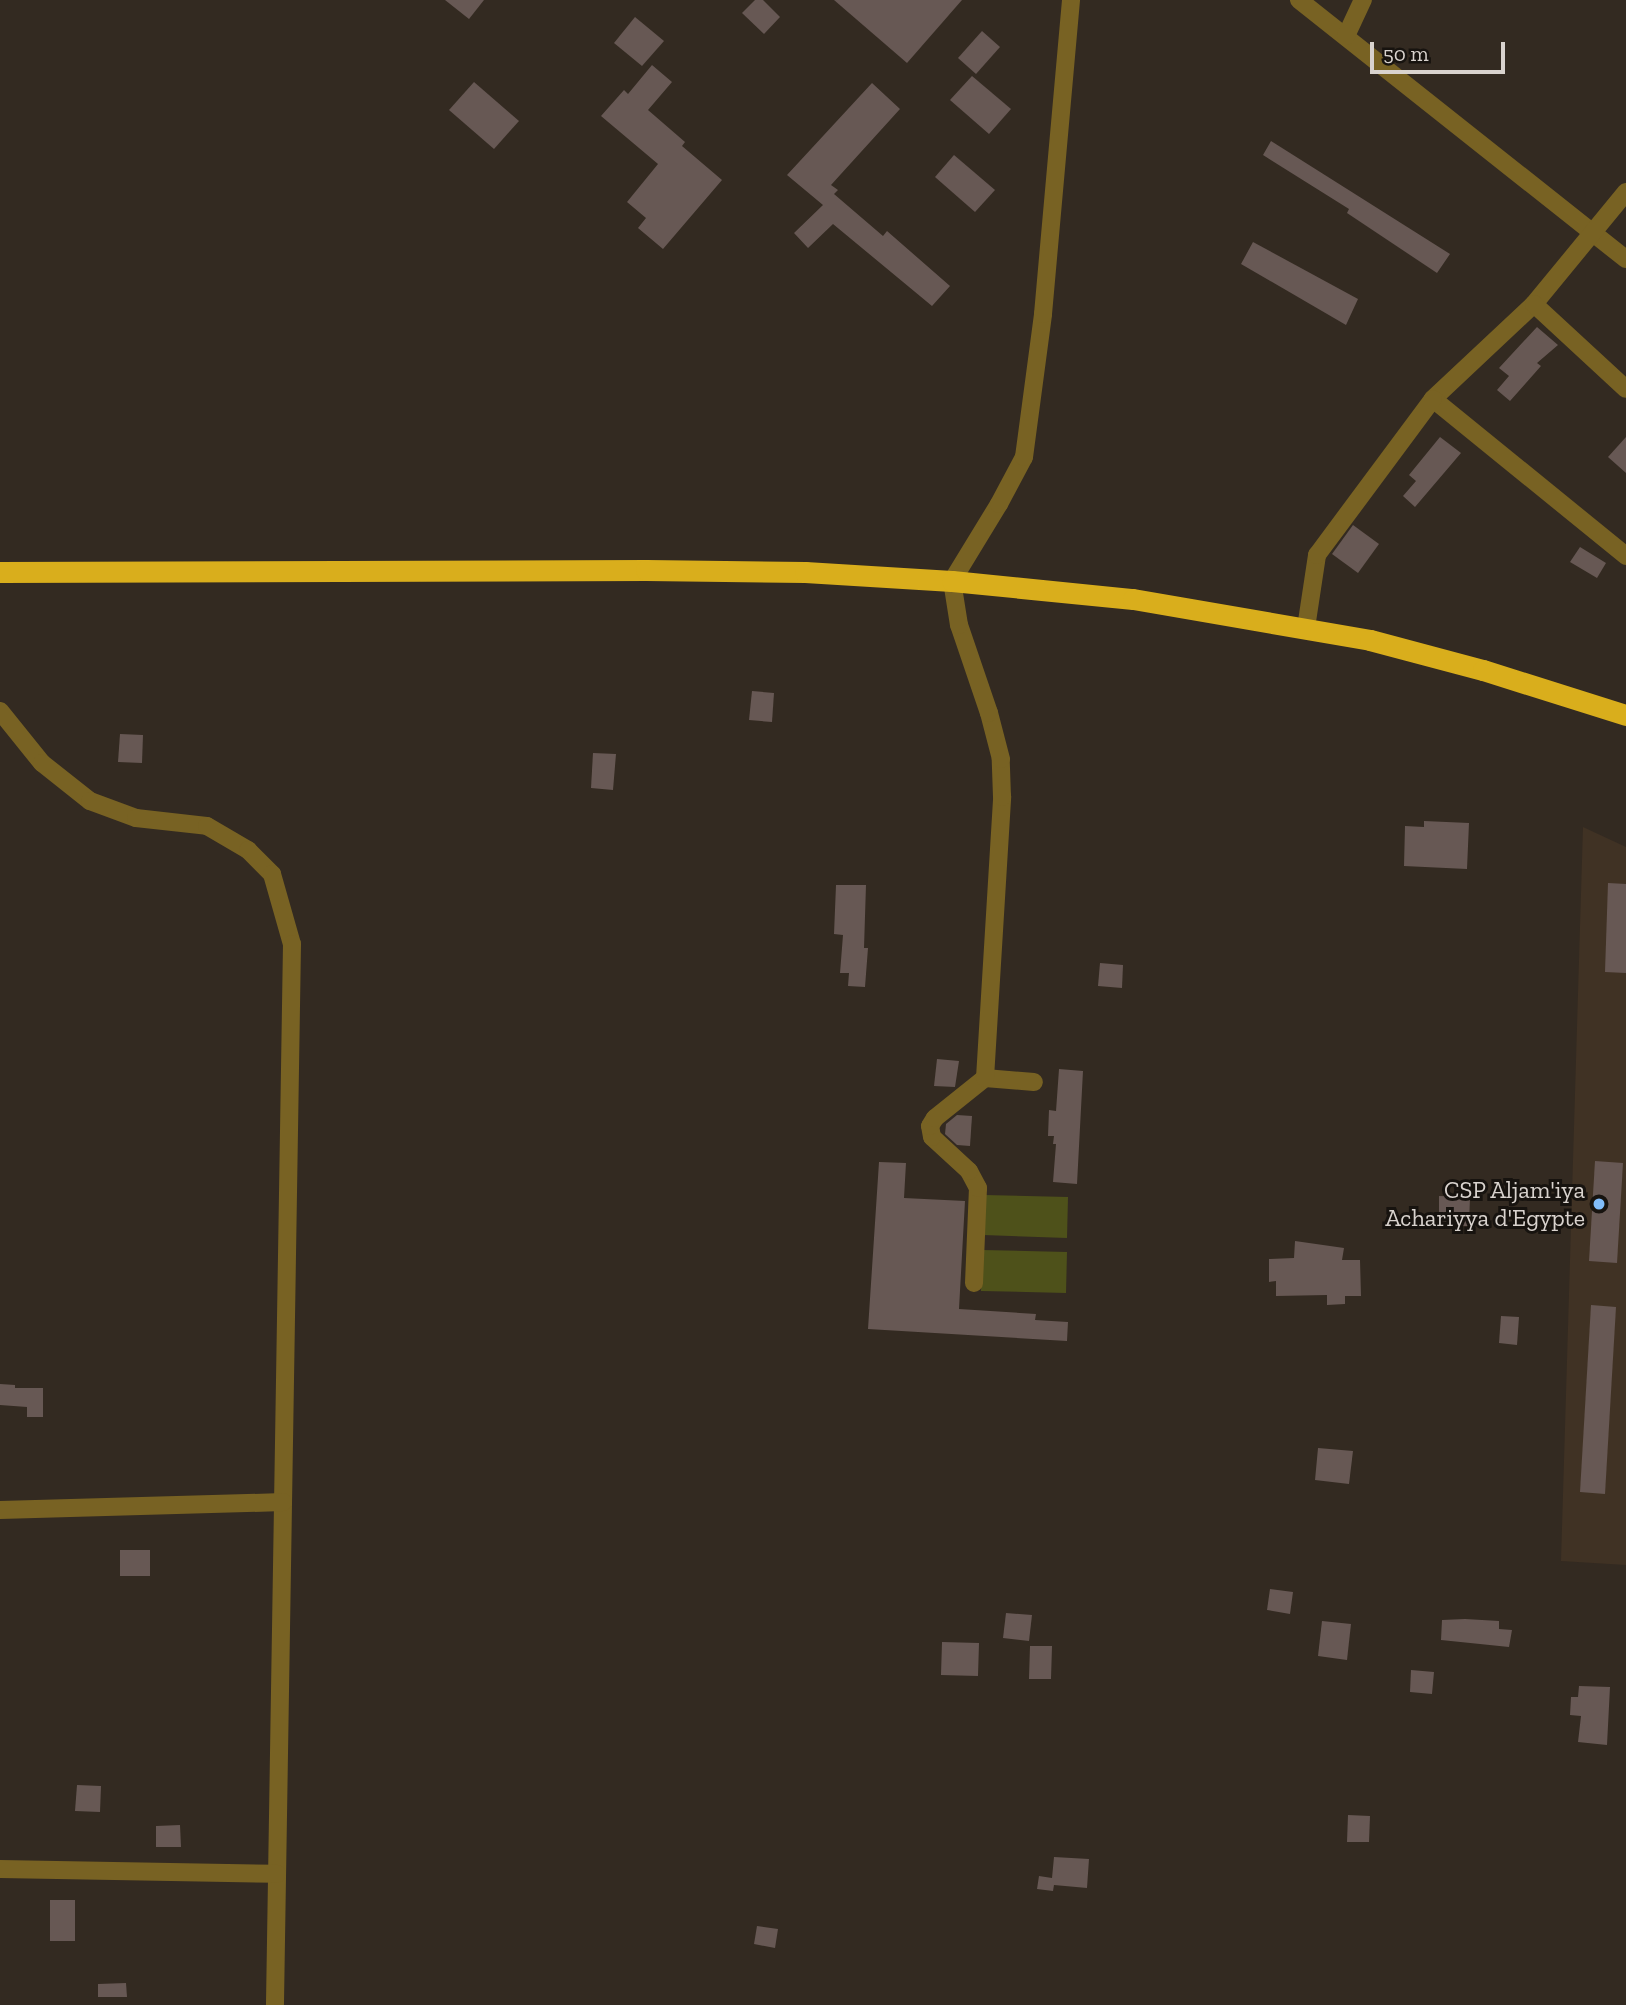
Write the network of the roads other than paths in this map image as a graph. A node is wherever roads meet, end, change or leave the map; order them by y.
1 (1071, 0) edge
2 (1299, 0) edge
3 (1363, 0) edge
4 (1346, 36) junction
5 (1626, 192) edge
6 (1592, 233) junction
7 (1626, 259) edge
8 (1534, 304) junction
9 (1626, 389) edge
10 (1433, 399) junction
11 (1626, 556) edge
12 (0, 572) edge
13 (952, 580) junction
14 (1306, 628) junction
15 (0, 711) edge
16 (1626, 715) edge
17 (985, 1078) junction
18 (1034, 1082) dead end
19 (974, 1283) dead end
20 (283, 1502) junction
21 (0, 1510) edge
22 (0, 1870) edge
23 (277, 1874) junction
24 (275, 2005) edge

1 - 13 street
2 - 4 street
3 - 4 street
4 - 6 street
5 - 6 street
6 - 7 street
6 - 8 street
8 - 9 street
8 - 10 street
10 - 11 street
10 - 14 street
12 - 13 highway
13 - 14 highway
13 - 17 street
14 - 16 highway
15 - 20 street
17 - 18 street
17 - 19 street
20 - 21 street
20 - 23 street
22 - 23 street
23 - 24 street

